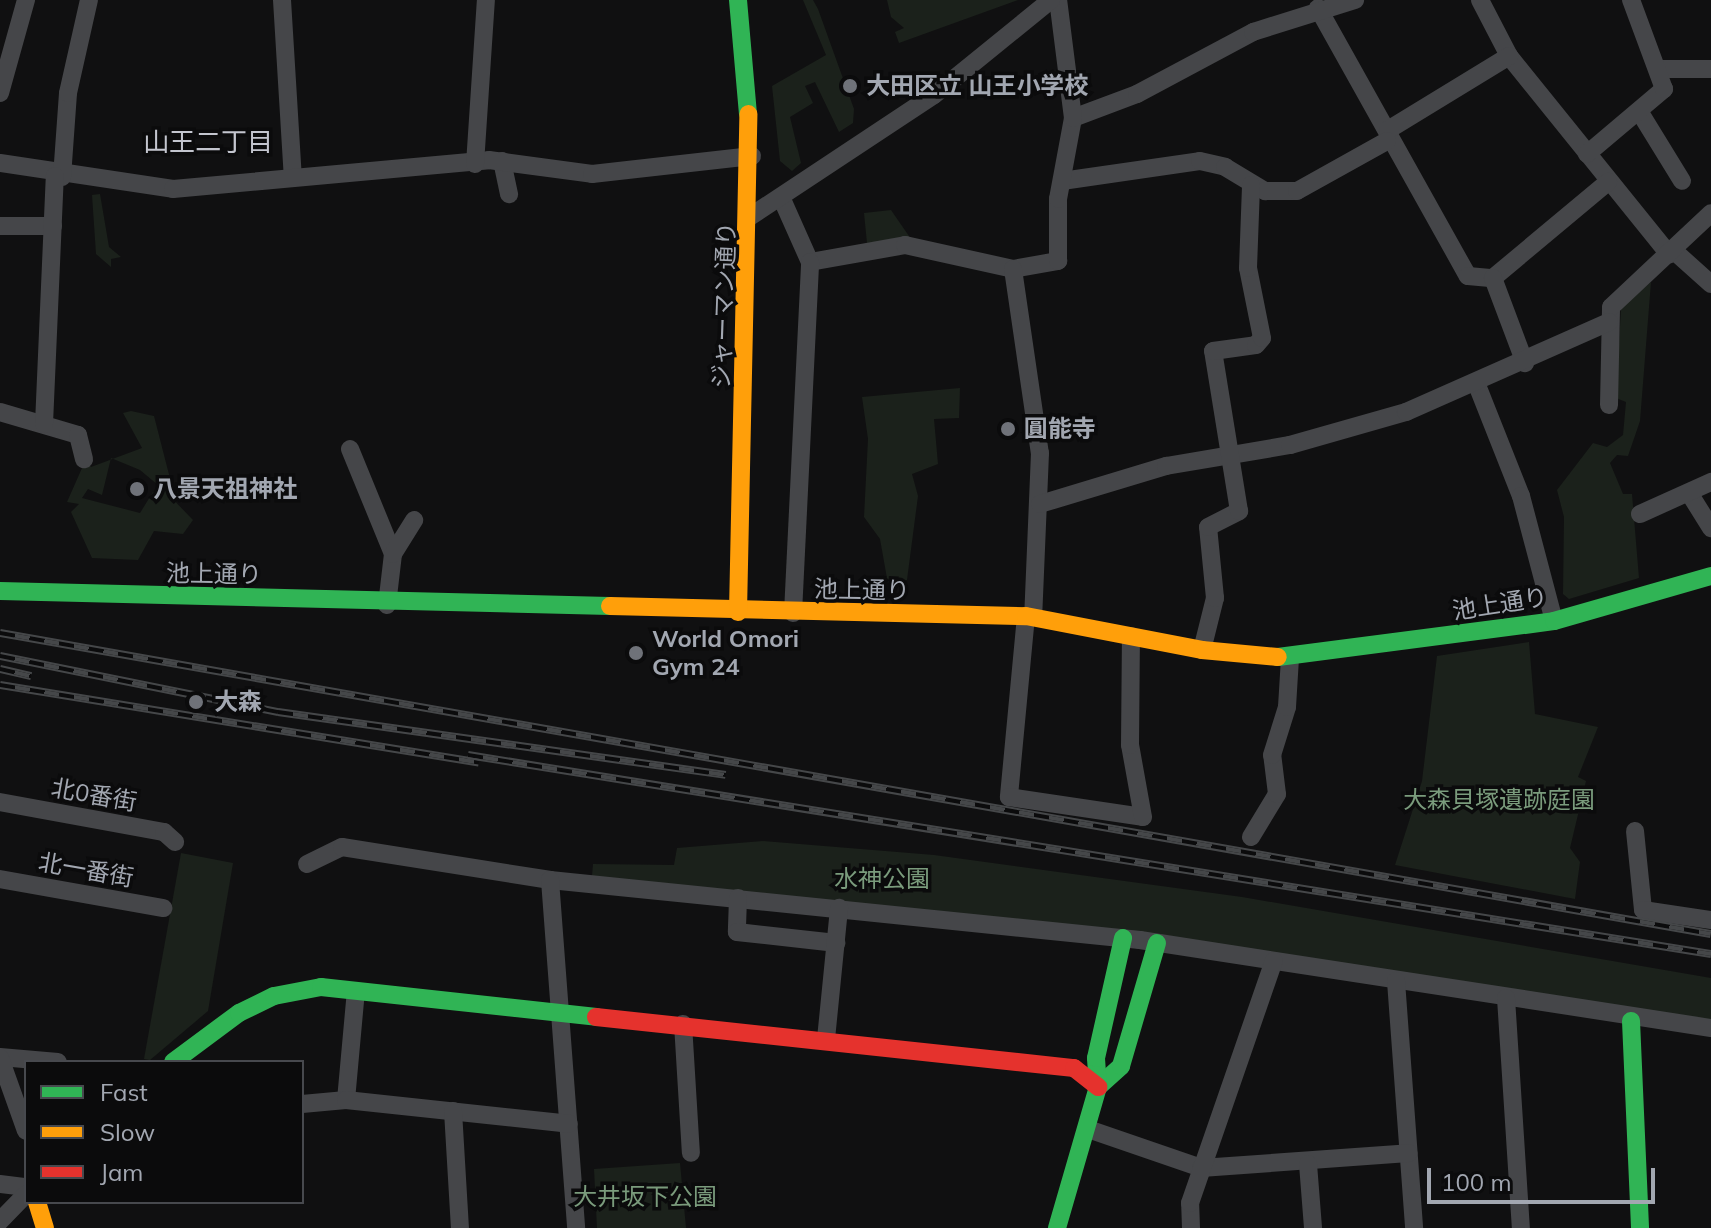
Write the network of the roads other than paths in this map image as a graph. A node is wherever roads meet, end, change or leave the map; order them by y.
1 (26, 0) edge
2 (89, 0) edge
3 (282, 0) edge
4 (486, 0) edge
5 (738, 0) edge
6 (1051, 0) edge
7 (1058, 0) edge
8 (1355, 0) edge
9 (1480, 0) edge
10 (1631, 0) edge
11 (1318, 8) junction
12 (1509, 56) junction
13 (1658, 69) junction
14 (1711, 69) edge
15 (0, 93) edge
16 (1639, 111) junction
17 (1073, 118) junction
18 (1388, 135) junction
19 (1587, 154) junction
20 (752, 156) junction
21 (502, 161) junction
22 (0, 163) edge
23 (475, 164) junction
24 (58, 177) junction
25 (293, 178) junction
26 (1062, 181) junction
27 (1682, 181) dead end
28 (1608, 182) junction
29 (1251, 185) junction
30 (509, 194) dead end
31 (781, 197) junction
32 (1711, 213) edge
33 (751, 216) junction
34 (0, 226) edge
35 (53, 226) junction
36 (1671, 252) junction
37 (810, 262) junction
38 (1013, 269) junction
39 (1493, 278) junction
40 (1711, 284) edge
41 (1609, 322) junction
42 (1525, 363) junction
43 (1477, 385) junction
44 (1609, 405) dead end
45 (0, 412) edge
46 (44, 424) junction
47 (350, 449) dead end
48 (1228, 458) junction
49 (84, 459) dead end
50 (1711, 482) edge
51 (1691, 496) junction
52 (1040, 504) junction
53 (1640, 514) dead end
54 (414, 520) dead end
55 (1711, 528) edge
56 (393, 554) junction
57 (1711, 576) edge
58 (0, 591) edge
59 (387, 605) junction
60 (738, 612) junction
61 (793, 613) junction
62 (1029, 617) junction
63 (1554, 621) junction
64 (1131, 636) junction
65 (1202, 650) junction
66 (1290, 658) junction
67 (0, 802) edge
68 (1635, 831) dead end
69 (1251, 837) dead end
70 (175, 842) dead end
71 (307, 864) dead end
72 (0, 879) edge
73 (550, 880) junction
74 (738, 898) junction
75 (163, 908) dead end
76 (839, 908) junction
77 (1711, 920) edge
78 (1123, 938) junction
79 (836, 943) junction
80 (1157, 943) junction
81 (1274, 961) junction
82 (1396, 981) junction
83 (356, 991) junction
84 (1506, 998) junction
85 (561, 1012) junction
86 (1631, 1021) junction
87 (683, 1024) junction
88 (1711, 1028) edge
89 (826, 1039) junction
90 (0, 1058) edge
91 (29, 1060) edge
92 (176, 1060) edge
93 (1098, 1087) junction
94 (346, 1100) junction
95 (304, 1104) edge
96 (453, 1111) junction
97 (569, 1124) junction
98 (24, 1125) edge
99 (1088, 1129) junction
100 (691, 1153) dead end
101 (1408, 1153) junction
102 (1308, 1164) junction
103 (1201, 1168) junction
104 (0, 1184) edge
105 (24, 1187) edge
106 (24, 1196) edge
107 (38, 1204) edge
108 (0, 1221) edge
109 (45, 1228) edge
110 (460, 1228) edge
111 (576, 1228) edge
112 (1057, 1228) edge
113 (1191, 1228) edge
114 (1313, 1228) edge
115 (1414, 1228) edge
116 (1521, 1228) edge
117 (1640, 1228) edge

1 - 15 street
2 - 24 street
3 - 25 street
4 - 23 street
5 - 20 street, ジャーマン通り
6 - 31 street
7 - 17 street
8 - 11 street
9 - 12 street
10 - 13 street
11 - 17 street
11 - 18 street
12 - 18 street
12 - 19 street
13 - 14 street
13 - 16 street
16 - 19 street
16 - 27 street
17 - 26 street
18 - 29 street
18 - 39 street
19 - 28 street
20 - 21 street
20 - 33 street, ジャーマン通り
21 - 23 street
21 - 30 street
22 - 24 street
23 - 25 street
24 - 25 street
24 - 35 street
26 - 29 street
26 - 38 street
28 - 36 street
28 - 39 street
29 - 48 street
31 - 33 street
31 - 37 street
32 - 36 street
33 - 60 street, ジャーマン通り
34 - 35 street
35 - 46 street
36 - 40 street
36 - 41 street
37 - 38 street
37 - 61 street
38 - 52 street
39 - 42 street
41 - 42 street
41 - 44 street
42 - 43 street
43 - 48 street
43 - 63 street
45 - 46 street
46 - 49 street
47 - 56 street
48 - 52 street
48 - 65 street
50 - 51 street
51 - 53 street
51 - 55 street
52 - 62 street
54 - 56 street
56 - 59 street
57 - 63 street, 池上通り
58 - 59 street, 池上通り
59 - 60 street, 池上通り
60 - 61 street, 池上通り
61 - 62 street, 池上通り
62 - 64 street, 池上通り
62 - 64 street
63 - 66 street, 池上通り
64 - 65 street, 池上通り
65 - 66 street, 池上通り
66 - 69 street
67 - 70 street, 北0番街
68 - 77 street
71 - 73 street
72 - 75 street, 北一番街
73 - 74 street
73 - 85 street
74 - 76 street
74 - 79 street
76 - 78 street
76 - 79 street
78 - 80 street
78 - 93 street
79 - 89 street
80 - 81 street
80 - 93 street
81 - 82 street
81 - 103 street
82 - 84 street
82 - 101 street
83 - 85 street
83 - 92 street
83 - 94 street
84 - 86 street
84 - 116 street
85 - 87 street
85 - 97 street
86 - 88 street
86 - 117 street
87 - 89 street
87 - 100 street
89 - 93 street
90 - 91 street
90 - 98 street
93 - 99 street
94 - 95 street
94 - 96 street
96 - 97 street
96 - 110 street
97 - 111 street
99 - 103 street
99 - 112 street
101 - 102 street
101 - 115 street
102 - 103 street
102 - 114 street
103 - 113 street
104 - 105 street
106 - 108 street
107 - 109 street

